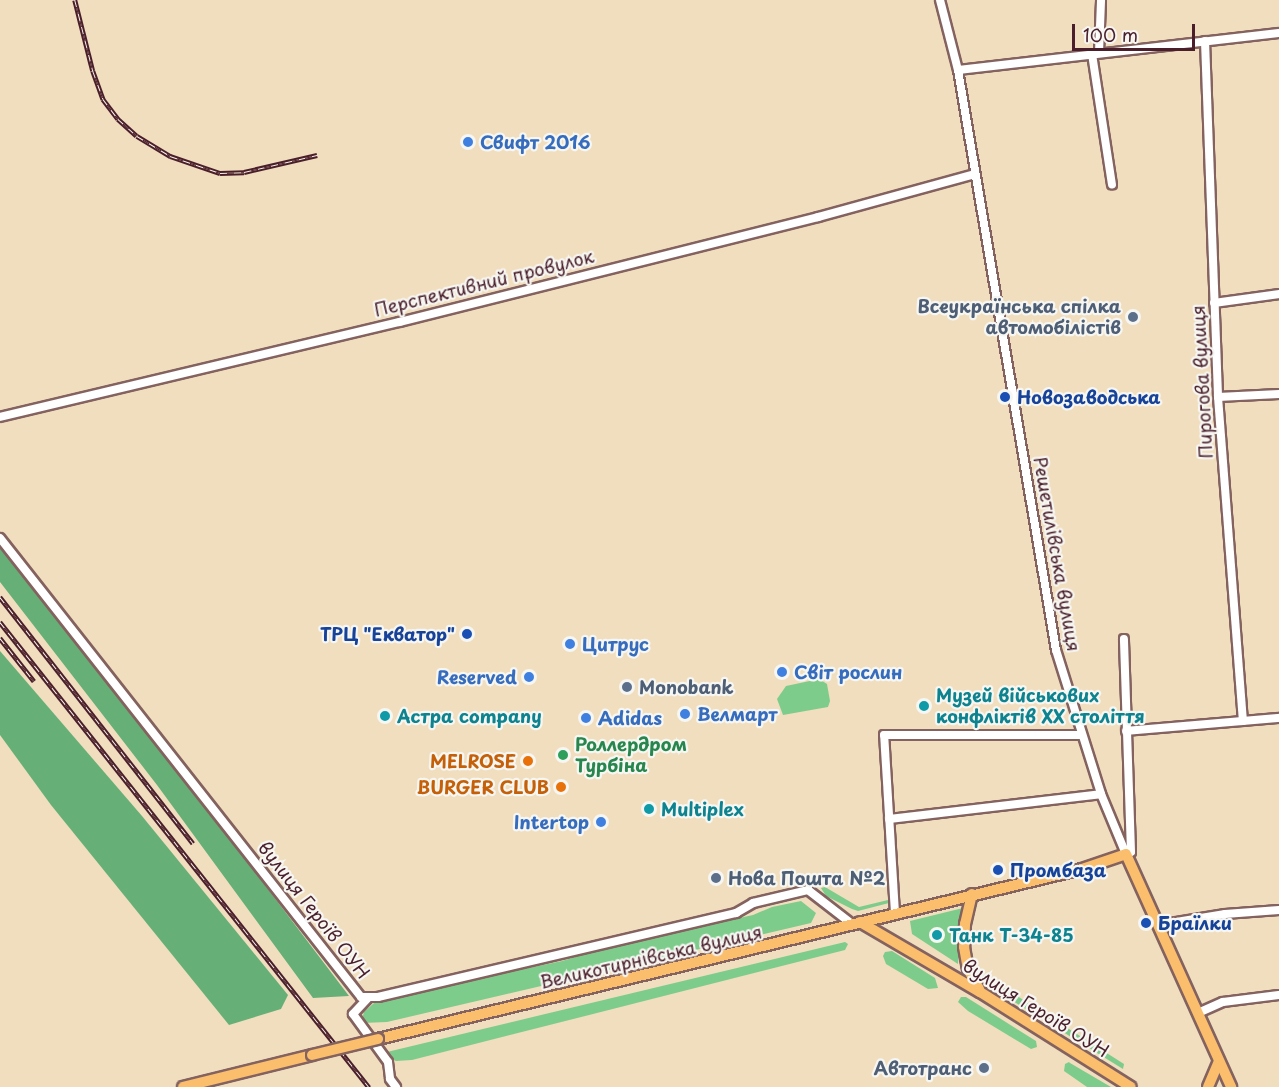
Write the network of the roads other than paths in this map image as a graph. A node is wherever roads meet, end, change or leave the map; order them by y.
1 (940, 0) edge
2 (1101, 0) edge
3 (1279, 33) edge
4 (1206, 41) junction
5 (1096, 54) junction
6 (958, 70) junction
7 (975, 174) junction
8 (1112, 184) dead end
9 (1279, 294) edge
10 (1214, 303) junction
11 (1279, 394) edge
12 (1218, 397) junction
13 (0, 417) edge
14 (0, 538) edge
15 (1124, 639) dead end
16 (1279, 718) edge
17 (1243, 721) junction
18 (1126, 731) junction
19 (1082, 735) junction
20 (1101, 794) junction
21 (889, 819) junction
22 (1126, 854) junction
23 (972, 894) junction
24 (1279, 910) edge
25 (895, 913) junction
26 (856, 923) junction
27 (1158, 925) junction
28 (980, 992) junction
29 (1279, 995) edge
30 (368, 998) junction
31 (1198, 1013) junction
32 (1220, 1061) junction
33 (183, 1087) edge
34 (396, 1087) edge
35 (1131, 1087) edge
36 (1208, 1087) edge
37 (1231, 1087) edge

1 - 6 street, Решетилівська вулиця
2 - 5 street
3 - 4 street
4 - 5 street
4 - 10 street, Пирогова вулиця
5 - 6 street
5 - 8 street
6 - 7 street, Решетилівська вулиця
7 - 13 street, Перспективний провулок
7 - 19 street, Решетилівська вулиця
9 - 10 street
10 - 12 street, Пирогова вулиця
11 - 12 street
12 - 17 street, Пирогова вулиця
14 - 30 street, вулиця Героїв ОУН
15 - 18 street
16 - 17 street
17 - 18 street
18 - 22 street
19 - 20 street, Решетилівська вулиця
19 - 21 street
20 - 21 street
20 - 22 street, Решетилівська вулиця
21 - 25 street
22 - 23 main road, Великотирнівська вулиця
22 - 27 main road, Решетилівська вулиця
23 - 25 main road, Великотирнівська вулиця
23 - 28 main road
24 - 27 street
25 - 26 main road, Великотирнівська вулиця
26 - 28 main road, вулиця Героїв ОУН
26 - 30 street, вулиця Героїв ОУН
26 - 33 main road, Великотирнівська вулиця, bridge
27 - 31 main road, Решетилівська вулиця
28 - 35 main road, вулиця Героїв ОУН
29 - 31 street
30 - 34 street
31 - 32 main road, Решетилівська вулиця
32 - 36 main road
32 - 37 main road, Решетилівська вулиця

